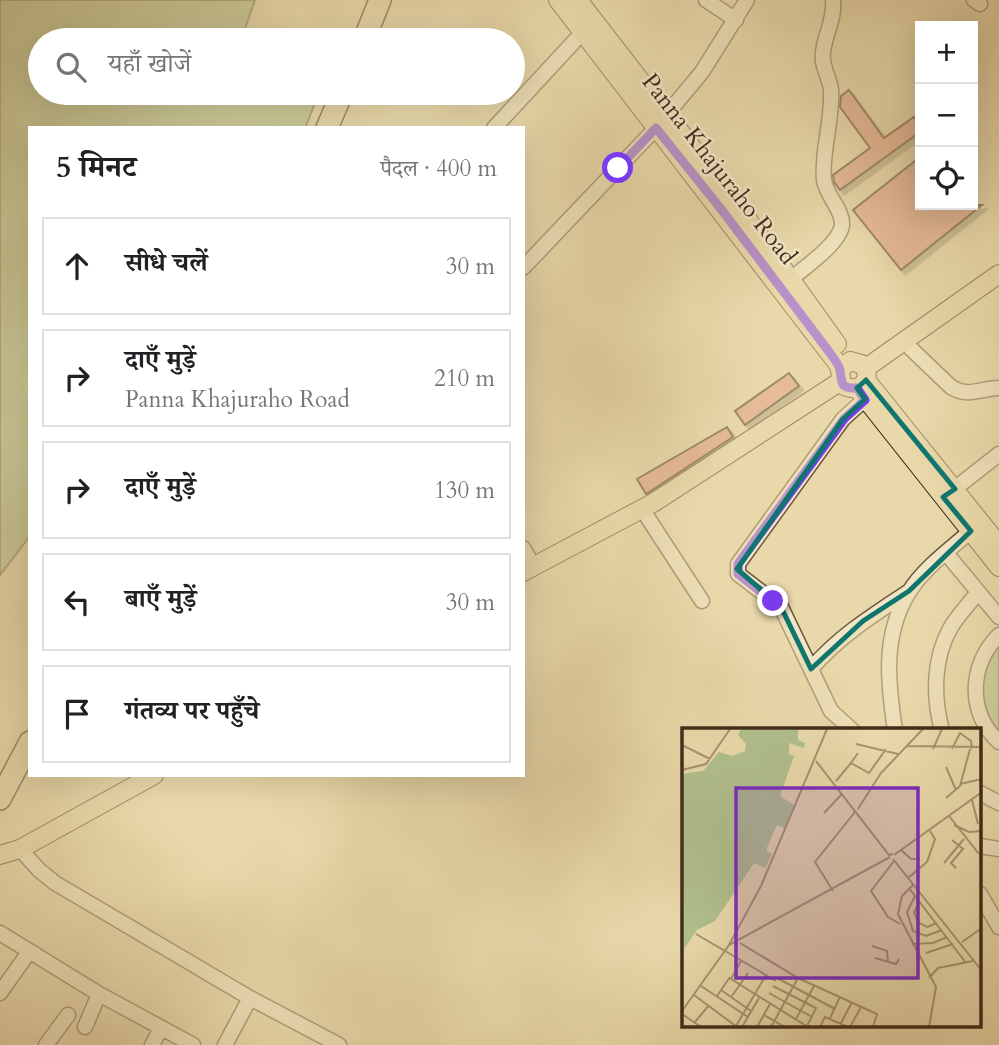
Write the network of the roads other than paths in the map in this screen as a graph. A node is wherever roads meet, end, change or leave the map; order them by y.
1 (380, 0) edge
2 (558, 0) edge
3 (578, 0) edge
4 (706, 0) edge
5 (747, 0) edge
6 (833, 0) edge
7 (736, 20) junction
8 (369, 28) edge
9 (582, 33) junction
10 (525, 95) edge
11 (337, 105) edge
12 (515, 105) edge
13 (662, 121) junction
14 (328, 126) edge
15 (496, 126) edge
16 (525, 266) edge
17 (999, 274) edge
18 (791, 279) junction
19 (904, 342) junction
20 (855, 378) junction
21 (999, 388) edge
22 (999, 454) edge
23 (949, 493) junction
24 (642, 509) junction
25 (971, 531) junction
26 (999, 545) edge
27 (946, 553) junction
28 (999, 567) edge
29 (528, 570) edge
30 (909, 592) junction
31 (978, 592) junction
32 (702, 601) dead end
33 (999, 617) edge
34 (999, 635) edge
35 (811, 669) junction
36 (850, 728) edge
37 (895, 728) edge
38 (942, 728) edge
39 (999, 743) edge
40 (28, 747) edge
41 (150, 777) edge
42 (982, 794) edge
43 (0, 799) edge
44 (999, 803) edge
45 (20, 849) junction
46 (0, 855) edge
47 (982, 897) edge
48 (999, 927) edge
49 (0, 933) edge
50 (29, 953) junction
51 (0, 993) edge
52 (99, 994) junction
53 (250, 998) junction
54 (68, 1015) dead end
55 (85, 1027) dead end
56 (161, 1028) junction
57 (227, 1044) edge
58 (46, 1045) edge
59 (152, 1045) edge
60 (193, 1045) edge
61 (337, 1045) edge

1 - 8 highway
2 - 9 main road, Panna Khajuraho Road
3 - 13 main road, Panna Khajuraho Road
4 - 7 street
5 - 7 street
6 - 18 street
7 - 13 street
9 - 10 street
9 - 13 main road, Panna Khajuraho Road
11 - 14 highway
12 - 15 street
13 - 16 street
13 - 18 main road, Panna Khajuraho Road
13 - 20 main road, Panna Khajuraho Road
17 - 19 main road
18 - 20 main road, Panna Khajuraho Road
19 - 20 main road
19 - 21 street
20 - 23 main road, Panna Khajuraho Road
20 - 24 main road
20 - 35 street
22 - 23 street
23 - 25 main road, Panna Khajuraho Road
23 - 26 main road, Panna Khajuraho Road
24 - 29 main road
24 - 32 street
25 - 27 street
25 - 28 main road, Panna Khajuraho Road
27 - 30 street
27 - 31 street
30 - 35 street
30 - 37 street
31 - 33 street
31 - 38 street
34 - 39 street
35 - 36 street
40 - 43 highway
41 - 45 main road
42 - 44 street
45 - 46 main road
45 - 53 street
47 - 48 street
49 - 50 street
50 - 51 street
50 - 52 street
52 - 55 street
52 - 56 street
53 - 57 street
53 - 61 street
54 - 58 street
56 - 59 street
56 - 60 street

